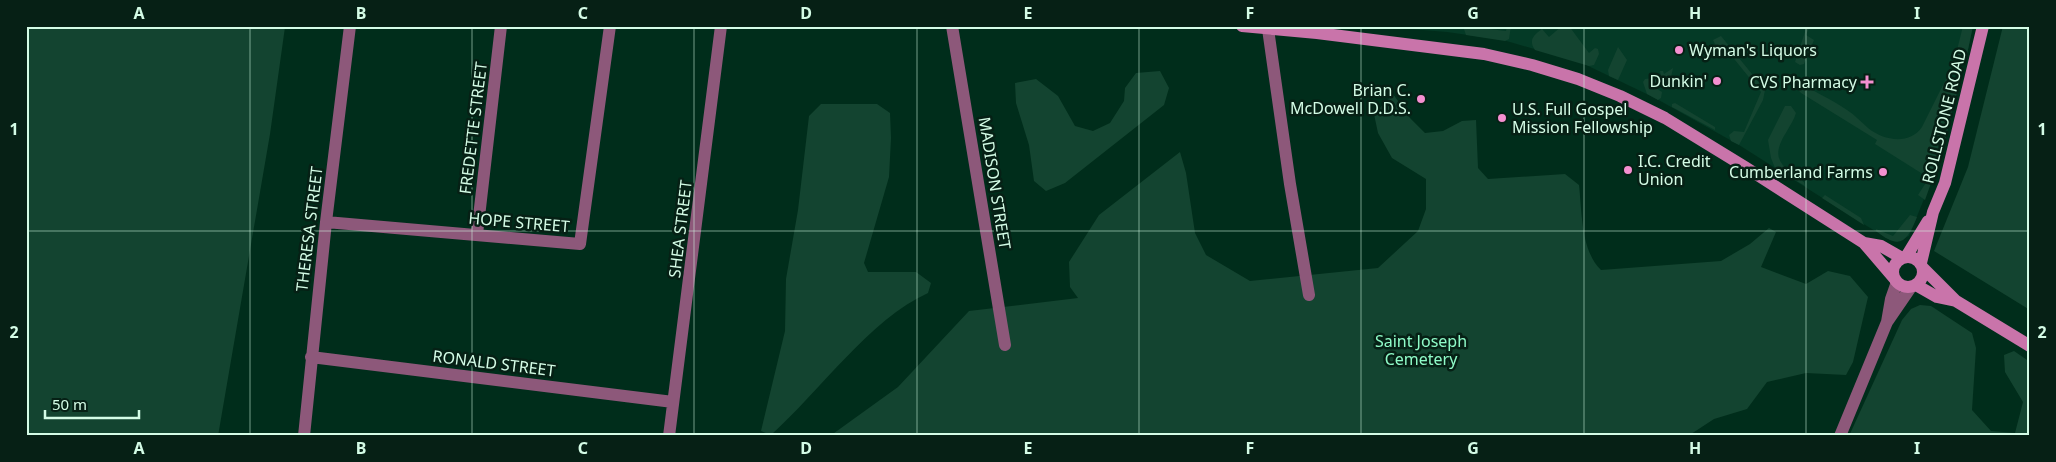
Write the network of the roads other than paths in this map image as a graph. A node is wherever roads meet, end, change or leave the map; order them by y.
1 (350, 26) edge
2 (501, 26) edge
3 (610, 26) edge
4 (722, 26) edge
5 (952, 26) edge
6 (1242, 26) edge
7 (1983, 26) edge
8 (1268, 28) edge
9 (1317, 29) edge
10 (1933, 212) junction
11 (326, 222) junction
12 (477, 234) junction
13 (1864, 243) junction
14 (1904, 258) junction
15 (1922, 266) junction
16 (1896, 280) junction
17 (1913, 286) junction
18 (1309, 295) dead end
19 (1956, 301) junction
20 (1887, 322) junction
21 (1005, 345) dead end
22 (2030, 346) edge
23 (311, 357) junction
24 (673, 402) junction
25 (304, 436) edge
26 (669, 436) edge
27 (1840, 436) edge

1 - 11 street, THERESA STREET
2 - 12 street, FREDETTE STREET
3 - 12 street, HOPE STREET
4 - 24 street, SHEA STREET
5 - 21 street, MADISON STREET
6 - 8 main road
7 - 10 main road, ROLLSTONE ROAD
8 - 9 main road
8 - 18 street
9 - 13 main road
10 - 14 main road, ROLLSTONE ROAD
10 - 15 main road, ROLLSTONE ROAD
11 - 12 street, HOPE STREET
11 - 23 street, THERESA STREET
13 - 14 main road
13 - 16 main road
14 - 15 main road
14 - 16 main road
15 - 17 main road
15 - 19 main road
16 - 17 main road
16 - 20 street
17 - 19 main road
17 - 20 street
19 - 22 main road
20 - 27 street
23 - 24 street, RONALD STREET
23 - 25 street, THERESA STREET
24 - 26 street, SHEA STREET

